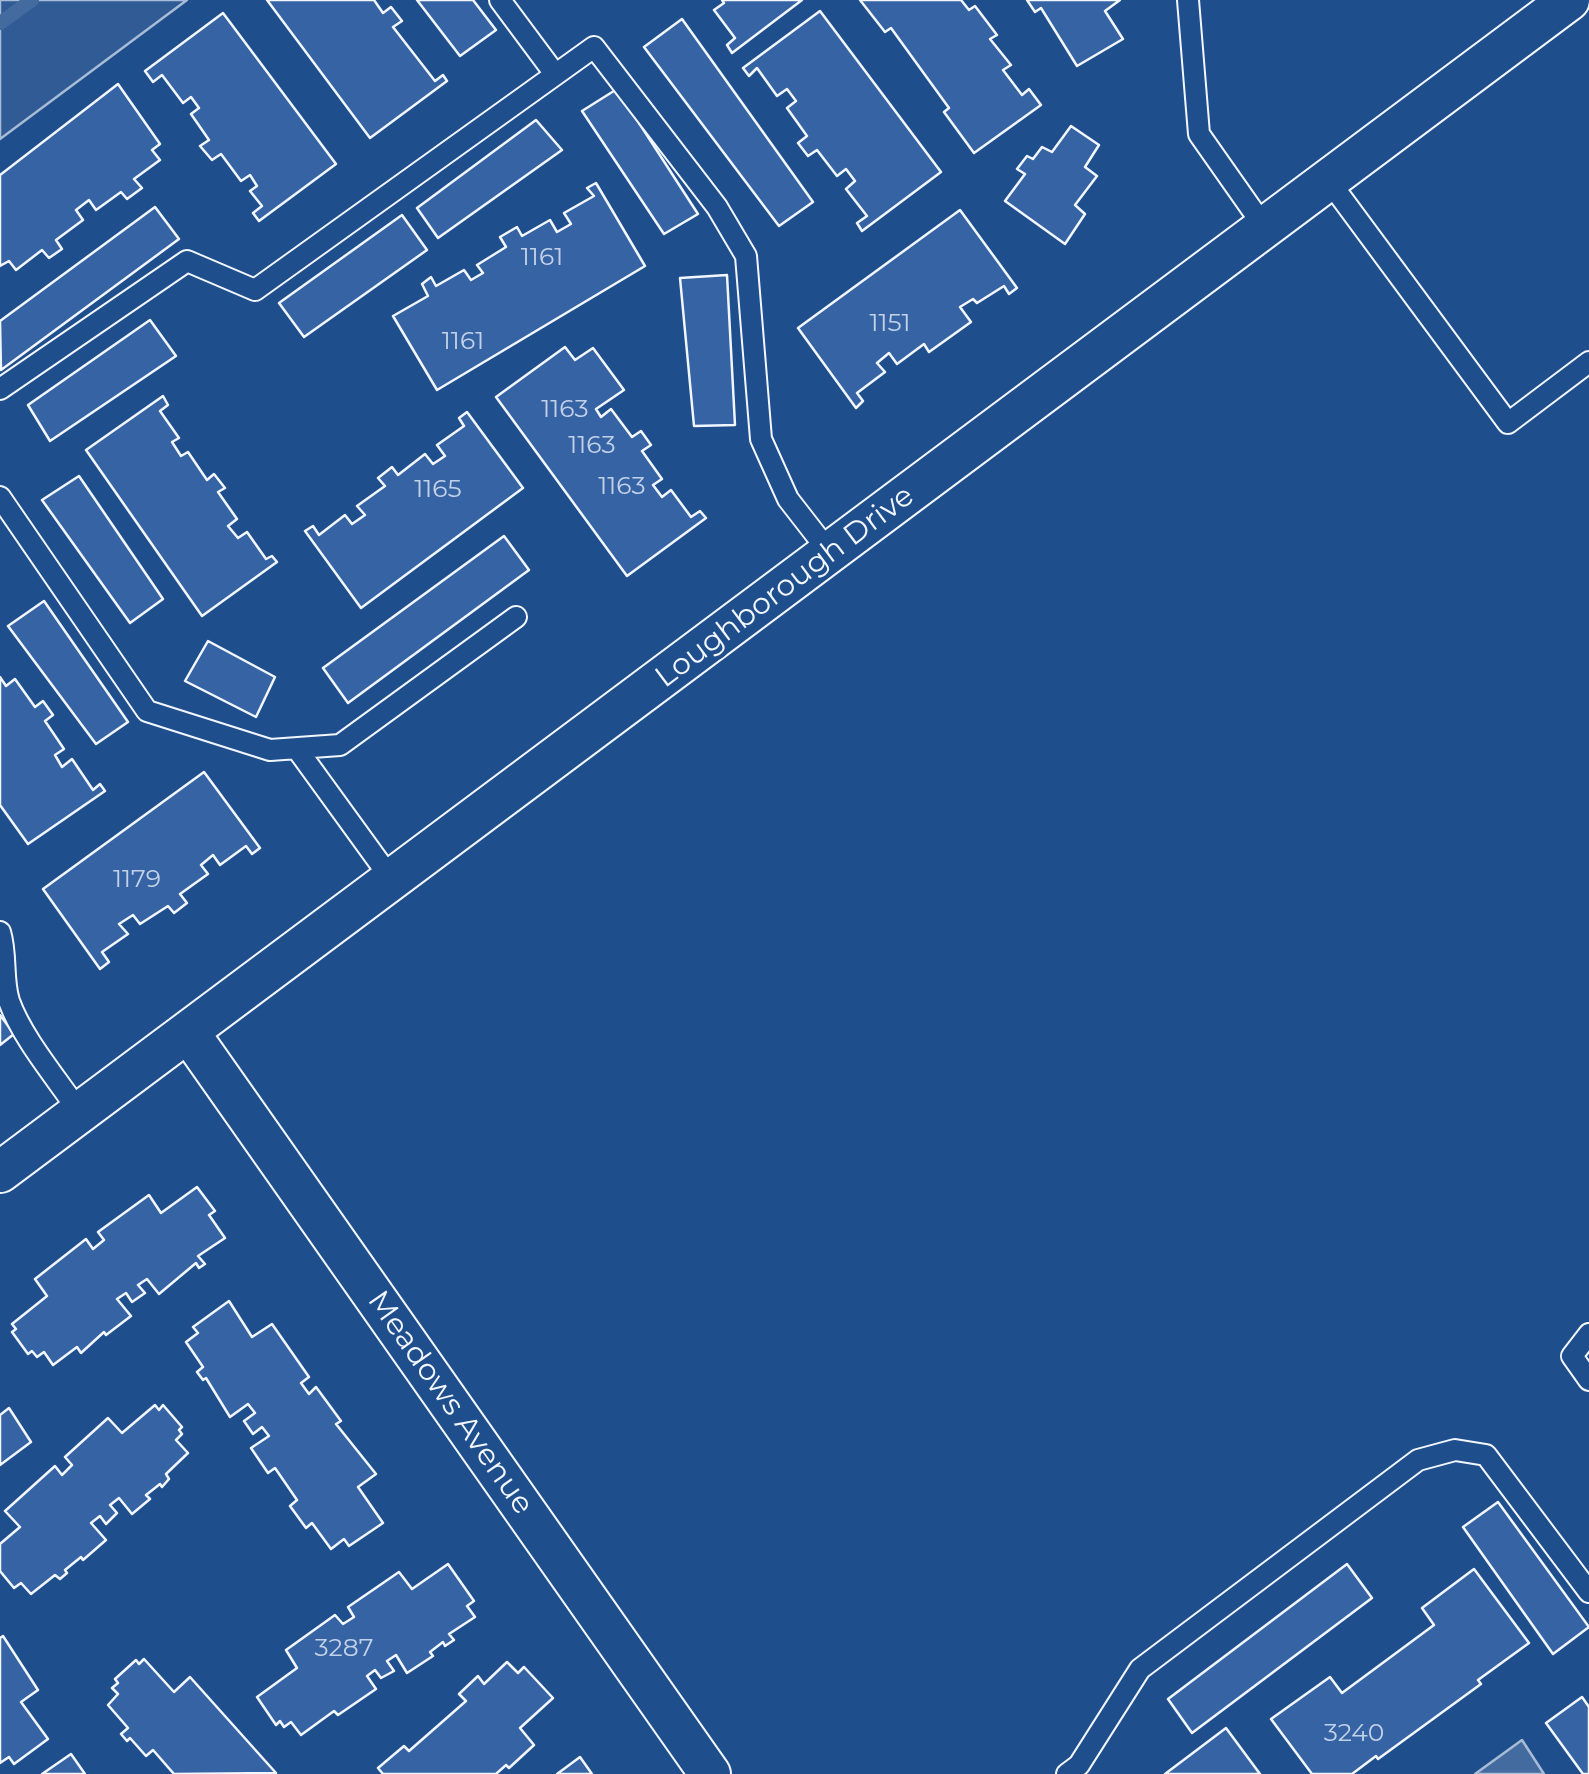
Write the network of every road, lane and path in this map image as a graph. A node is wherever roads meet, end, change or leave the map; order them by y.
1 (500, 0) edge
2 (1188, 0) edge
3 (1569, 0) edge
4 (556, 74) junction
5 (1329, 180) junction
6 (1265, 228) junction
7 (1589, 362) edge
8 (0, 389) edge
9 (0, 497) edge
10 (830, 553) junction
11 (516, 617) dead end
12 (297, 748) junction
13 (392, 880) junction
14 (0, 932) edge
15 (190, 1032) junction
16 (80, 1113) junction
17 (0, 1172) edge
18 (1589, 1334) edge
19 (1589, 1380) edge
20 (1589, 1592) edge
21 (710, 1774) edge
22 (1067, 1774) edge

1 - 4 lane
2 - 6 lane
3 - 5 street, Loughborough Drive
4 - 8 lane
4 - 10 lane
5 - 6 street, Loughborough Drive
5 - 7 lane
6 - 10 street, Loughborough Drive
9 - 12 lane
10 - 13 street, Loughborough Drive
11 - 12 lane
12 - 13 lane
13 - 15 street, Loughborough Drive
14 - 16 lane
15 - 16 street, Loughborough Drive
15 - 21 street, Meadows Avenue
16 - 17 street, Loughborough Drive
18 - 19 lane
20 - 22 lane

